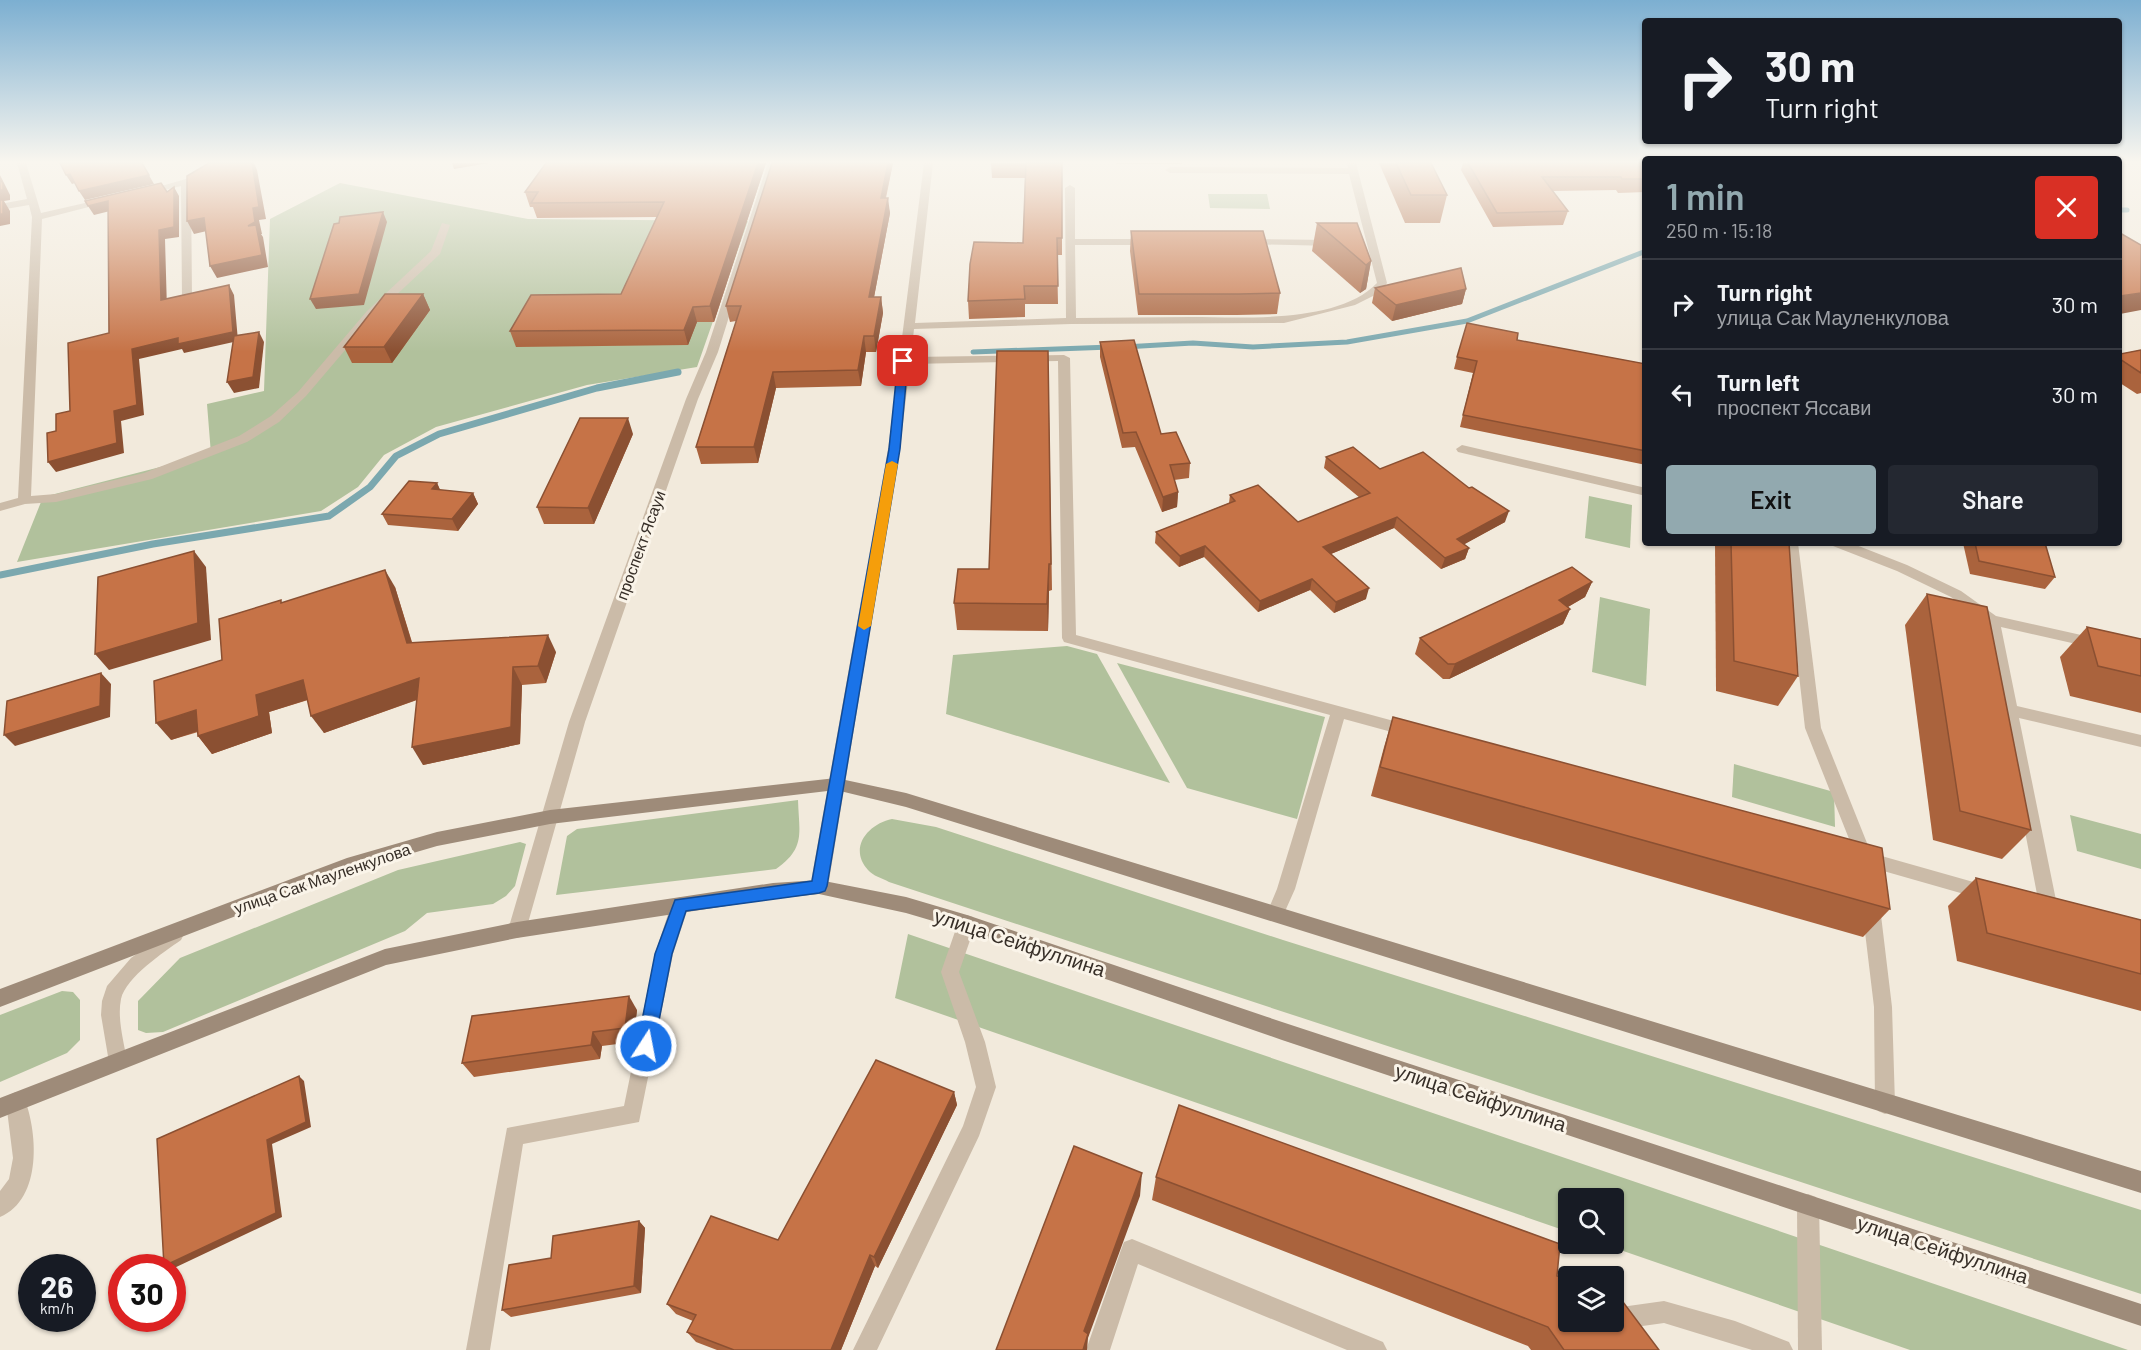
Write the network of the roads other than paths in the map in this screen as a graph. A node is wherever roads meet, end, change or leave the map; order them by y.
1 (37, 226) edge
2 (186, 226) edge
3 (446, 226) edge
4 (752, 226) edge
5 (921, 226) edge
6 (1071, 226) edge
7 (1368, 226) edge
8 (1072, 242) junction
9 (1158, 242) edge
10 (1230, 242) edge
11 (1349, 243) edge
12 (1360, 243) edge
13 (1372, 243) junction
14 (187, 299) edge
15 (1071, 321) junction
16 (909, 326) junction
17 (903, 361) junction
18 (1462, 449) dead end
19 (1642, 491) edge
20 (24, 500) junction
21 (0, 507) edge
22 (1791, 546) edge
23 (1846, 546) edge
24 (1992, 620) junction
25 (2107, 646) edge
26 (2010, 710) junction
27 (1339, 711) junction
28 (1431, 737) edge
29 (2141, 741) edge
30 (836, 784) junction
31 (550, 817) junction
32 (1842, 852) edge
33 (1865, 858) junction
34 (819, 886) junction
35 (2003, 897) edge
36 (2026, 903) edge
37 (680, 905) junction
38 (1276, 913) junction
39 (967, 923) junction
40 (185, 927) junction
41 (517, 930) junction
42 (0, 998) edge
43 (117, 1061) junction
44 (1885, 1104) junction
45 (8, 1105) edge
46 (2141, 1182) edge
47 (1808, 1205) junction
48 (0, 1206) edge
49 (2141, 1315) edge
50 (1624, 1318) edge
51 (478, 1350) edge
52 (865, 1350) edge
53 (1098, 1350) edge
54 (1376, 1350) edge
55 (1781, 1350) edge
56 (1810, 1350) edge

1 - 20 street
2 - 14 street
3 - 20 street
4 - 31 street, проспект Ясауи
5 - 16 street
6 - 8 street
7 - 13 street
8 - 9 street
8 - 15 street
10 - 11 street
12 - 13 street
13 - 15 street
15 - 16 street
16 - 17 street
17 - 27 street
17 - 30 street
18 - 19 street
20 - 21 street
22 - 33 street
23 - 24 street
24 - 25 street
24 - 26 street
26 - 29 street
26 - 36 street
27 - 28 street
27 - 38 street
30 - 31 main road, улица Сак Мауленкулова
30 - 34 street
30 - 38 main road
31 - 40 main road, улица Сак Мауленкулова
31 - 41 street, проспект Ясауи
32 - 33 street
33 - 35 street
33 - 44 street
34 - 37 main road
34 - 39 main road, улица Сейфуллина
37 - 41 main road
37 - 51 street
38 - 44 main road
39 - 47 main road, улица Сейфуллина
39 - 52 street
40 - 42 main road, улица Сак Мауленкулова
40 - 43 street
41 - 43 main road
43 - 45 main road
44 - 46 main road
45 - 48 street
47 - 49 main road, улица Сейфуллина
47 - 56 street
50 - 55 street
53 - 54 street

